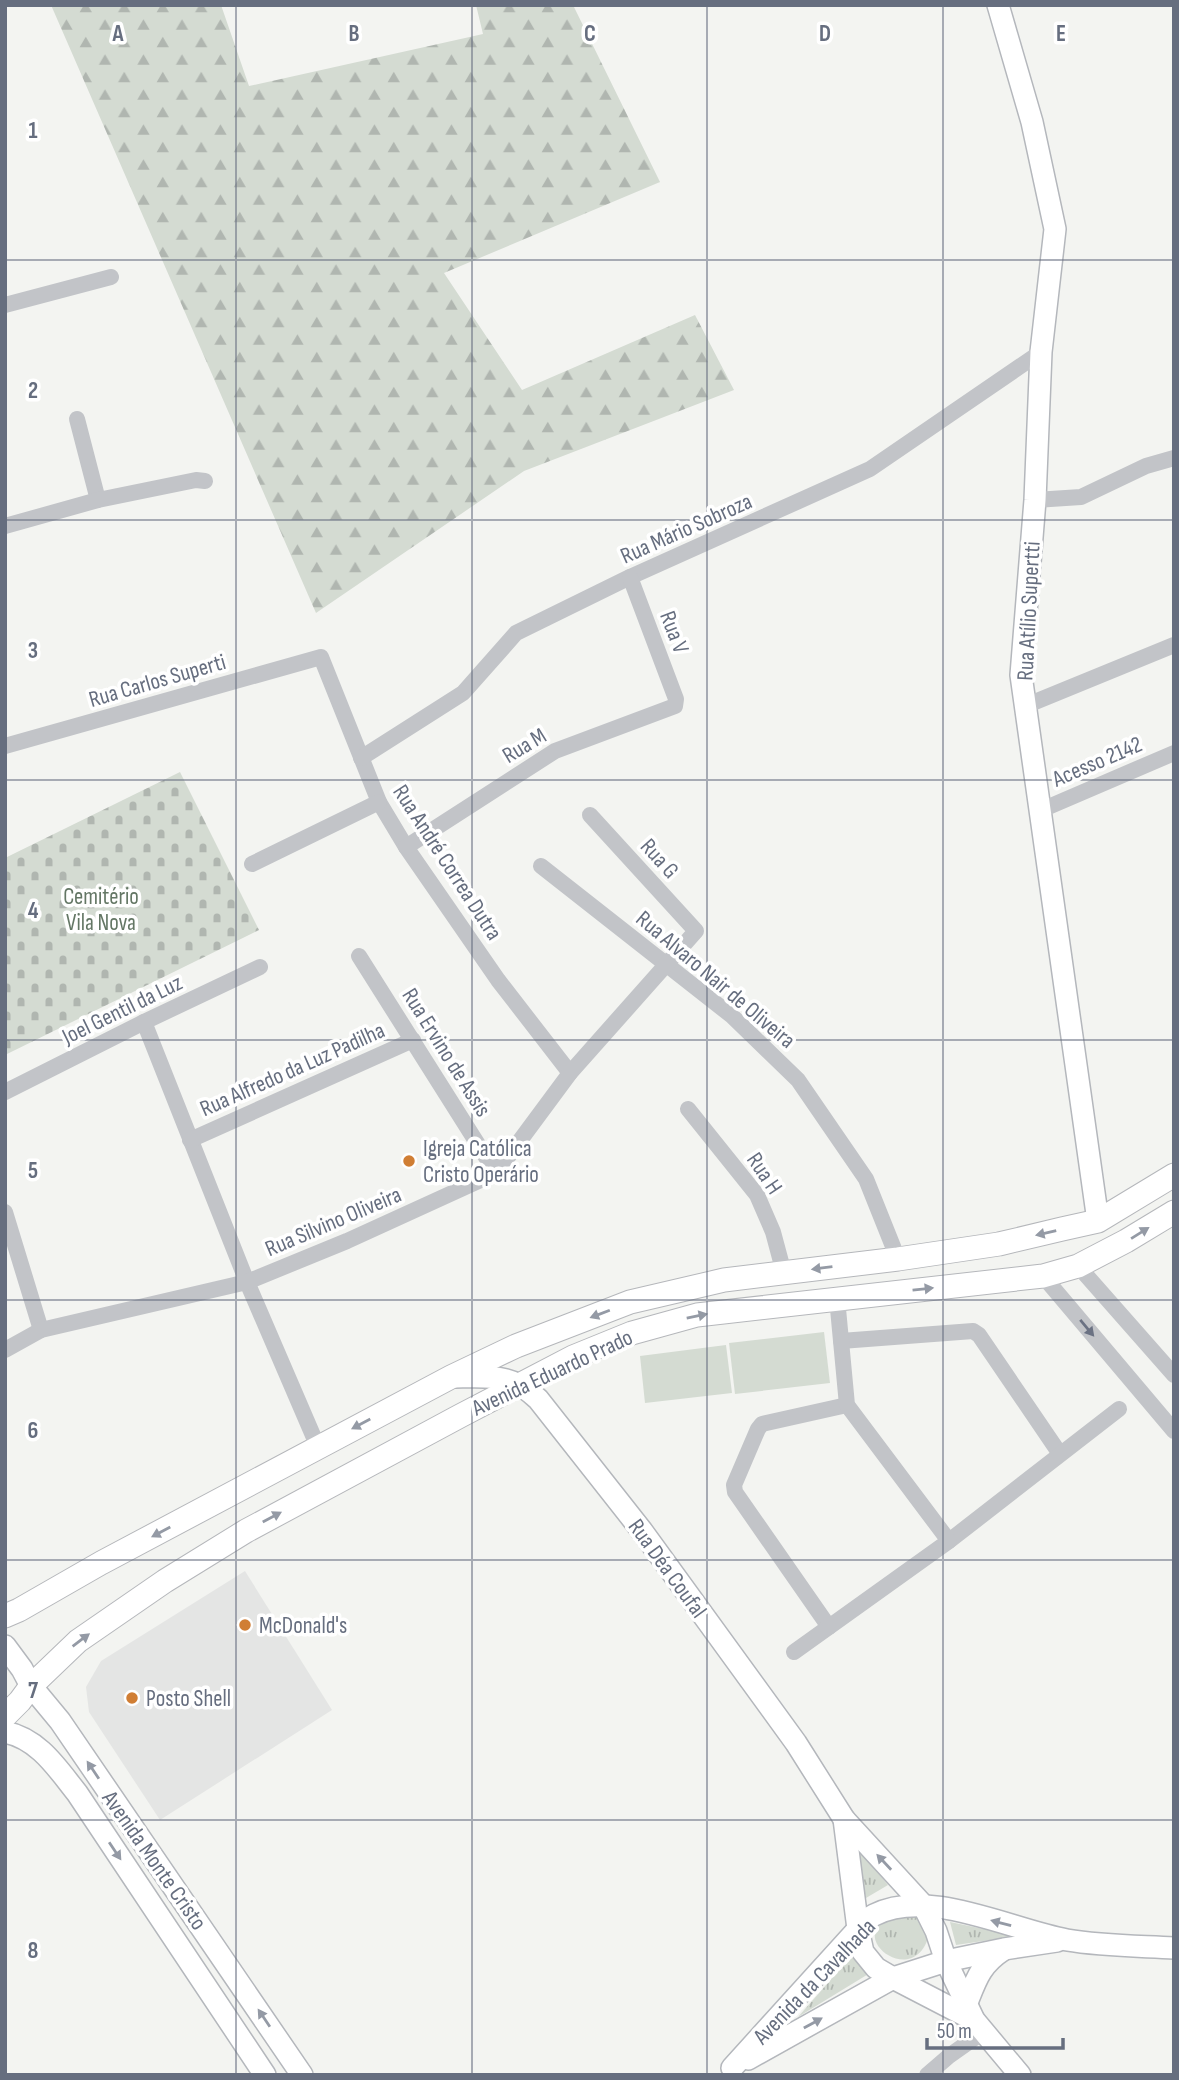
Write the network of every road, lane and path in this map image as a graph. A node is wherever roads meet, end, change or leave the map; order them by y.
1 (998, 5) edge
2 (111, 277) dead end
3 (5, 305) edge
4 (1041, 352) junction
5 (77, 419) dead end
6 (1174, 458) edge
7 (205, 481) dead end
8 (99, 500) junction
9 (1035, 500) junction
10 (5, 526) edge
11 (630, 577) junction
12 (1174, 645) edge
13 (321, 657) joint
14 (676, 704) joint
15 (1024, 706) junction
16 (5, 746) edge
17 (1174, 753) edge
18 (361, 758) junction
19 (379, 802) junction
20 (1039, 811) junction
21 (590, 815) dead end
22 (406, 846) junction
23 (252, 864) dead end
24 (541, 866) dead end
25 (696, 931) joint
26 (359, 956) dead end
27 (667, 964) junction
28 (260, 967) dead end
29 (144, 1022) junction
30 (413, 1040) junction
31 (570, 1073) junction
32 (5, 1092) edge
33 (688, 1109) dead end
34 (190, 1140) junction
35 (496, 1173) junction
36 (1174, 1175) edge
37 (5, 1212) edge
38 (1174, 1212) edge
39 (1098, 1221) junction
40 (898, 1259) junction
41 (1078, 1266) junction
42 (783, 1273) junction
43 (1043, 1276) junction
44 (247, 1282) junction
45 (836, 1298) junction
46 (41, 1330) junction
47 (840, 1336) junction
48 (5, 1350) edge
49 (1174, 1375) edge
50 (451, 1377) junction
51 (520, 1385) junction
52 (847, 1405) junction
53 (1119, 1409) dead end
54 (1174, 1431) edge
55 (318, 1447) junction
56 (1060, 1454) junction
57 (949, 1541) junction
58 (5, 1616) edge
59 (829, 1628) junction
60 (5, 1646) edge
61 (794, 1652) dead end
62 (31, 1686) junction
63 (5, 1716) edge
64 (5, 1732) edge
65 (844, 1819) junction
66 (923, 1905) junction
67 (858, 1928) junction
68 (1067, 1940) junction
69 (1174, 1948) edge
70 (1004, 1949) junction
71 (946, 1961) junction
72 (893, 1978) junction
73 (975, 2019) junction
74 (727, 2072) edge
75 (265, 2075) edge
76 (302, 2075) edge
77 (927, 2075) edge
78 (1020, 2075) edge

1 - 4 main road, Rua Atílio Supertti
2 - 3 street
4 - 9 main road, Rua Atílio Supertti
4 - 11 street, Rua Mário Sobroza
5 - 8 street
6 - 9 street
7 - 8 street
8 - 10 street
9 - 15 main road, Rua Atílio Supertti
11 - 14 street, Rua V
11 - 18 street, Rua Mário Sobroza
12 - 15 street
13 - 16 street, Rua Carlos Superti
13 - 18 street, Rua André Correa Dutra
14 - 22 street, Rua M
15 - 20 main road, Rua Atílio Supertti
17 - 20 street, Acesso 2142
18 - 19 street, Rua André Correa Dutra
19 - 22 street, Rua André Correa Dutra
19 - 23 street
20 - 39 main road, Rua Atílio Supertti
21 - 25 street, Rua G
22 - 31 street, Rua André Correa Dutra
24 - 27 street, Rua Alvaro Nair de Oliveira
25 - 27 street, Rua Silvino Oliveira
26 - 30 street, Rua Ervino de Assis
27 - 31 street, Rua Silvino Oliveira
27 - 40 street, Rua Alvaro Nair de Oliveira
28 - 29 street, Joel Gentil da Luz
29 - 32 street, Joel Gentil da Luz
29 - 34 street
30 - 34 street, Rua Alfredo da Luz Padilha
30 - 35 street, Rua Ervino de Assis
31 - 35 street, Rua Silvino Oliveira
33 - 42 street, Rua H
34 - 44 street
35 - 44 street, Rua Silvino Oliveira
36 - 39 main road, Avenida Eduardo Prado
37 - 46 street
41 -> 38 main road, Avenida Eduardo Prado
39 -> 40 main road, Avenida Eduardo Prado
40 -> 42 main road, Avenida Eduardo Prado
41 - 43 main road, Avenida Eduardo Prado
41 - 49 street
42 -> 50 main road, Avenida Eduardo Prado
45 -> 43 main road, Avenida Eduardo Prado
43 -> 54 street
44 - 46 street, Rua Silvino Oliveira
44 - 55 street
45 - 47 street
51 -> 45 main road, Avenida Eduardo Prado
46 - 48 street, Rua Silvino Oliveira
47 - 52 street
47 - 56 street
50 - 51 main road, Rua Déa Coufal
50 -> 55 main road, Avenida Eduardo Prado
62 -> 51 main road, Avenida Eduardo Prado
51 - 65 main road, Rua Déa Coufal
52 - 57 street
52 - 59 street
53 - 56 street
55 -> 58 main road, Avenida Eduardo Prado
56 - 57 street
57 - 59 street
59 - 61 street
60 - 62 main road, Avenida Monte Cristo
62 - 63 main road, Avenida Eduardo Prado
76 -> 62 main road, Avenida Monte Cristo
64 -> 75 main road, Avenida Monte Cristo
66 -> 65 main road, Rua Déa Coufal
65 - 67 main road, Rua Déa Coufal
66 - 67 main road, Avenida da Cavalhada
68 -> 66 main road, Avenida da Cavalhada
66 - 71 main road, Rua Déa Coufal
67 - 72 main road, Rua Déa Coufal
67 - 74 main road, Avenida da Cavalhada
68 - 69 main road, Avenida da Cavalhada
68 - 70 main road, Avenida da Cavalhada
70 - 71 main road, Avenida da Cavalhada
70 - 73 main road
71 - 72 main road, Avenida da Cavalhada
71 - 73 main road, Rua Déa Coufal
72 - 73 main road, Rua Déa Coufal
74 -> 72 main road, Avenida da Cavalhada
73 - 77 street
73 - 78 main road, Rua Déa Coufal

